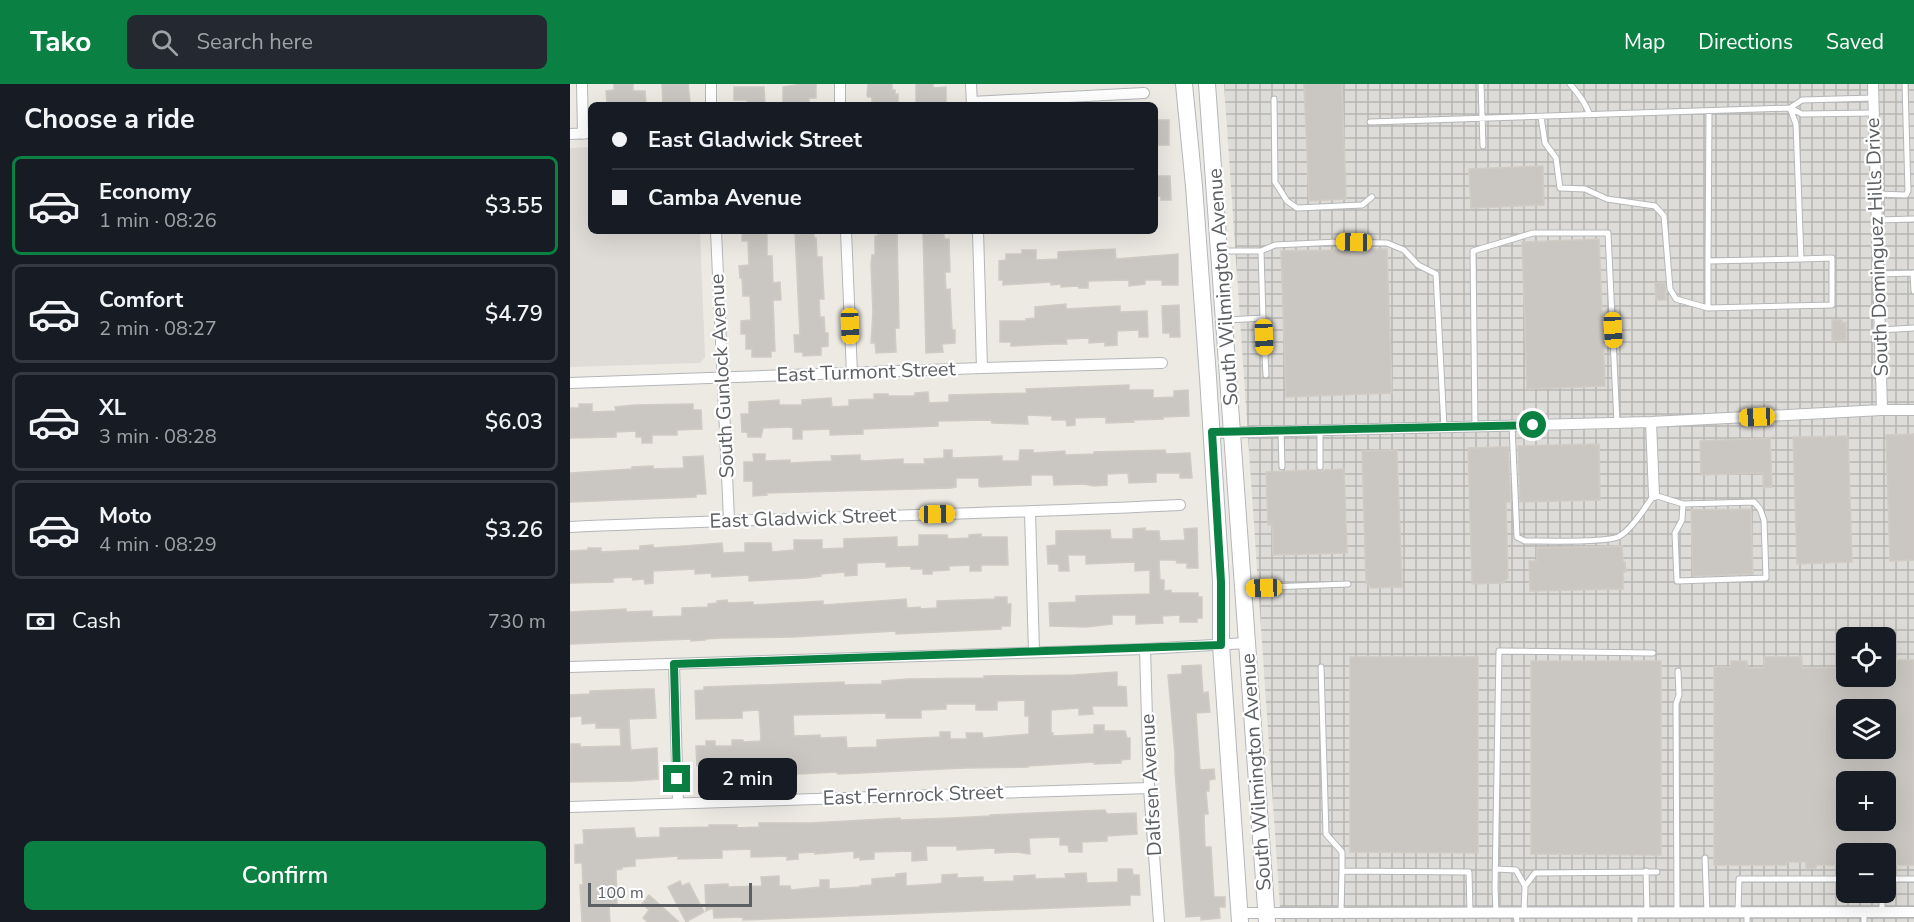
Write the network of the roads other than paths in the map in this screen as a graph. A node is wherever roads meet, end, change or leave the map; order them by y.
1 (582, 84) edge
2 (711, 84) edge
3 (840, 84) edge
4 (971, 84) edge
5 (1184, 84) edge
6 (1207, 84) edge
7 (1480, 84) edge
8 (1570, 84) edge
9 (1872, 84) edge
10 (1905, 84) edge
11 (1144, 93) dead end
12 (1873, 98) junction
13 (1274, 99) dead end
14 (711, 102) edge
15 (840, 102) edge
16 (972, 102) edge
17 (1003, 102) edge
18 (1790, 108) junction
19 (1709, 111) junction
20 (1873, 112) junction
21 (1590, 115) junction
22 (1541, 117) junction
23 (1482, 119) junction
24 (1370, 122) dead end
25 (570, 134) edge
26 (587, 134) edge
27 (1483, 146) dead end
28 (1876, 194) junction
29 (1372, 197) dead end
30 (1914, 219) edge
31 (1876, 220) junction
32 (716, 234) edge
33 (846, 234) edge
34 (978, 234) edge
35 (1220, 252) junction
36 (1261, 252) junction
37 (1801, 259) junction
38 (1708, 261) junction
39 (1914, 273) edge
40 (1878, 274) junction
41 (1914, 291) edge
42 (1708, 308) junction
43 (1263, 318) junction
44 (1226, 321) junction
45 (1914, 328) edge
46 (1880, 330) junction
47 (1162, 363) dead end
48 (982, 368) junction
49 (852, 374) junction
50 (1266, 375) dead end
51 (721, 378) junction
52 (570, 383) edge
53 (1882, 411) junction
54 (1914, 411) edge
55 (1651, 422) junction
56 (1617, 423) junction
57 (1475, 426) junction
58 (1512, 426) junction
59 (1444, 427) junction
60 (1320, 430) junction
61 (1281, 431) junction
62 (1212, 432) junction
63 (1233, 432) junction
64 (1282, 467) dead end
65 (1320, 467) dead end
66 (1654, 495) junction
67 (1683, 504) junction
68 (1180, 505) dead end
69 (1030, 512) junction
70 (729, 520) junction
71 (570, 527) edge
72 (1348, 584) dead end
73 (1243, 588) junction
74 (1247, 642) junction
75 (1221, 645) junction
76 (1145, 649) junction
77 (1034, 652) junction
78 (1653, 653) dead end
79 (674, 664) junction
80 (570, 667) edge
81 (1321, 667) dead end
82 (1678, 671) dead end
83 (1149, 788) junction
84 (678, 802) junction
85 (570, 807) edge
86 (1705, 858) dead end
87 (1495, 868) junction
88 (1342, 871) junction
89 (1646, 872) junction
90 (1657, 872) dead end
91 (1836, 879) edge
92 (1896, 879) edge
93 (1914, 879) edge
94 (1525, 886) junction
95 (1882, 903) edge
96 (1341, 912) junction
97 (1470, 912) junction
98 (1496, 912) junction
99 (1677, 912) junction
100 (1707, 912) junction
101 (1882, 912) junction
102 (1914, 912) edge
103 (1519, 916) edge
104 (1639, 916) edge
105 (1744, 916) edge
106 (1240, 917) edge
107 (1267, 917) edge
108 (1548, 917) edge
109 (1661, 917) edge
110 (1864, 917) edge
111 (1160, 922) edge

1 - 26 street
2 - 14 street
3 - 15 street
4 - 16 street
5 - 62 main road, South Wilmington Avenue
6 - 35 main road, South Wilmington Avenue
7 - 23 lane
8 - 21 lane
9 - 12 street, South Dominguez Hills Drive
10 - 28 lane
11 - 17 street
12 - 18 lane
12 - 20 street, South Dominguez Hills Drive
13 - 29 lane
18 - 19 lane
18 - 20 lane
18 - 37 lane
19 - 21 lane
19 - 38 lane
20 - 28 street, South Dominguez Hills Drive
21 - 22 lane
22 - 23 lane
22 - 42 lane
23 - 24 lane
23 - 27 lane
25 - 26 street
28 - 31 street, South Dominguez Hills Drive
30 - 31 lane
31 - 40 street, South Dominguez Hills Drive
32 - 51 street, South Gunlock Avenue
33 - 49 street
34 - 48 street
35 - 36 lane
35 - 44 main road, South Wilmington Avenue
36 - 43 lane
36 - 59 lane
37 - 38 lane
37 - 42 lane
38 - 42 lane
39 - 40 lane
39 - 41 lane
40 - 46 street, South Dominguez Hills Drive
43 - 44 lane
43 - 50 lane
44 - 63 main road, South Wilmington Avenue
45 - 46 lane
46 - 53 street, South Dominguez Hills Drive
47 - 48 street, East Turmont Street
48 - 49 street, East Turmont Street
49 - 51 street, East Turmont Street
51 - 52 street, East Turmont Street
51 - 70 street, South Gunlock Avenue
53 - 54 street
53 - 55 street
55 - 56 street
55 - 66 street
56 - 57 lane
56 - 58 street
57 - 58 street
57 - 59 street
58 - 66 lane
59 - 60 street
60 - 61 street
60 - 65 lane
61 - 63 street
61 - 64 lane
62 - 63 street
62 - 75 main road, South Wilmington Avenue
63 - 73 main road, South Wilmington Avenue
66 - 67 lane
67 - 67 lane
68 - 69 street, East Gladwick Street
69 - 70 street, East Gladwick Street
69 - 77 street
70 - 71 street, East Gladwick Street
72 - 73 lane
73 - 74 main road, South Wilmington Avenue
74 - 75 street
74 - 107 main road, South Wilmington Avenue
75 - 76 street
75 - 106 main road, South Wilmington Avenue
76 - 77 street
76 - 83 street, Dalfsen Avenue
77 - 79 street
78 - 87 lane
79 - 80 street
79 - 84 street
81 - 88 lane
82 - 99 lane
83 - 84 street, East Fernrock Street
83 - 111 street, Dalfsen Avenue
84 - 85 street, East Fernrock Street
86 - 100 lane
87 - 94 lane
87 - 98 lane
88 - 96 lane
88 - 97 lane
89 - 90 lane
89 - 94 lane
89 - 104 lane
91 - 105 lane
92 - 93 lane
94 - 103 lane
95 - 101 lane
96 - 97 street
96 - 107 street
97 - 98 street
98 - 103 street
99 - 100 street
99 - 109 street
100 - 105 street
101 - 102 street
101 - 110 street
103 - 108 street
104 - 108 street
104 - 109 street
105 - 110 street
106 - 107 street

